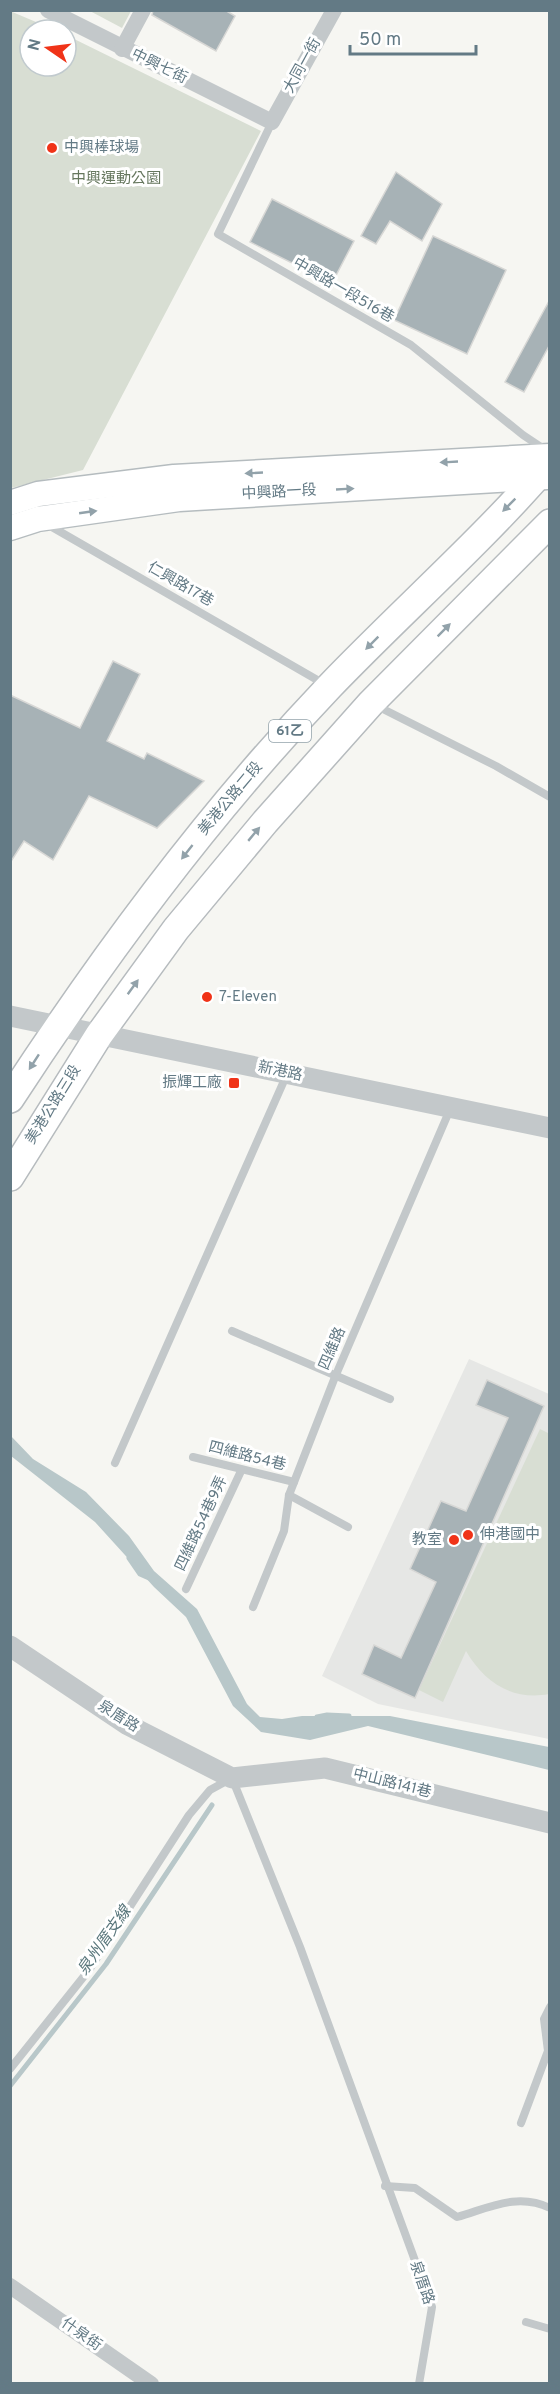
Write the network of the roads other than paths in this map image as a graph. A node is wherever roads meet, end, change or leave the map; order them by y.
1 (48, 10) edge
2 (143, 10) edge
3 (334, 10) edge
4 (122, 49) junction
5 (272, 122) junction
6 (547, 465) edge
7 (38, 494) junction
8 (10, 503) edge
9 (38, 519) junction
10 (549, 523) edge
11 (10, 528) edge
12 (329, 687) junction
13 (371, 703) junction
14 (549, 797) edge
15 (10, 1016) edge
16 (58, 1025) junction
17 (99, 1035) junction
18 (287, 1074) junction
19 (10, 1099) edge
20 (451, 1107) junction
21 (549, 1128) edge
22 (10, 1177) edge
23 (232, 1331) dead end
24 (335, 1377) junction
25 (390, 1399) dead end
26 (193, 1457) dead end
27 (115, 1463) dead end
28 (241, 1471) junction
29 (294, 1482) junction
30 (289, 1496) junction
31 (348, 1527) dead end
32 (186, 1588) dead end
33 (253, 1607) dead end
34 (10, 1646) edge
35 (232, 1778) junction
36 (549, 1823) edge
37 (549, 2007) edge
38 (10, 2068) edge
39 (521, 2122) dead end
40 (385, 2186) junction
41 (549, 2208) edge
42 (10, 2286) edge
43 (526, 2322) dead end
44 (549, 2329) edge
45 (151, 2384) edge
46 (419, 2384) edge

1 - 4 street, 中興七街
2 - 4 street
3 - 5 street, 大同一街
4 - 5 street, 中興七街
5 - 6 lane, 中興路一段516巷
6 -> 7 main road, 中興路一段
9 -> 6 main road, 中興路一段
6 -> 12 main road, 美港公路二段 / 61乙
7 - 8 main road, 中興路一段
7 - 9 lane
9 - 11 main road, 中興路一段
9 - 12 lane, 仁興路17巷
13 -> 10 main road, 61乙
12 -> 16 main road, 美港公路二段 / 61乙
13 - 14 lane
17 -> 13 main road, 61乙
15 - 16 street, 新港路
16 - 17 street, 新港路
16 -> 19 main road, 61乙
17 - 18 street, 新港路
17 - 22 main road, 美港公路三段 / 61乙
18 - 20 street, 新港路
18 - 27 lane
20 - 21 street, 新港路
20 - 24 lane, 四維路
23 - 24 lane
24 - 25 lane
24 - 29 lane, 四維路
26 - 28 lane, 四維路54巷
28 - 29 lane, 四維路54巷
28 - 32 lane, 四維路54巷9弄
29 - 30 lane, 四維路
30 - 31 lane
30 - 33 lane, 四維路
34 - 35 street, 泉厝路
35 - 36 street, 中山路141巷
35 - 38 lane
35 - 40 lane, 泉厝路
37 - 39 lane
40 - 41 lane
40 - 46 lane, 泉厝路
42 - 45 street, 什泉街
43 - 44 lane

